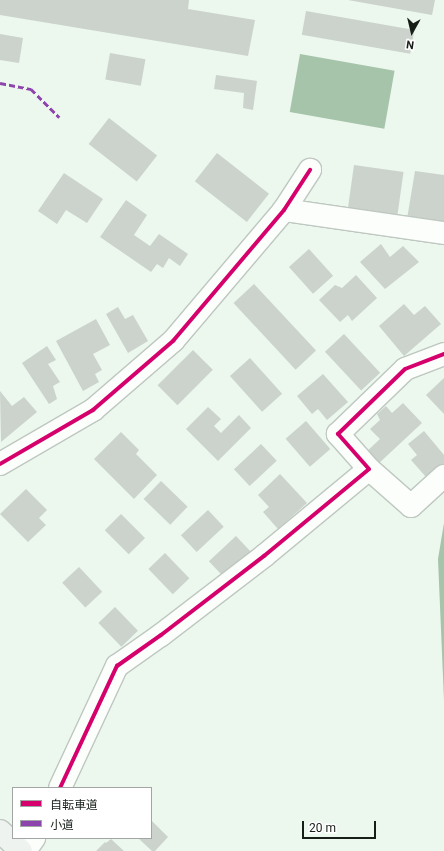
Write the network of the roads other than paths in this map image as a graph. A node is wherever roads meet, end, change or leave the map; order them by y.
1 (310, 170) dead end
2 (284, 210) junction
3 (444, 233) edge
4 (444, 354) edge
5 (0, 464) edge
6 (369, 469) junction
7 (444, 476) edge
8 (60, 787) edge
9 (0, 831) edge
10 (33, 839) edge
11 (21, 851) edge
12 (25, 851) edge

1 - 2 street
2 - 3 street
2 - 5 street
4 - 6 street
6 - 7 street
6 - 8 street
9 - 11 street
10 - 12 street

